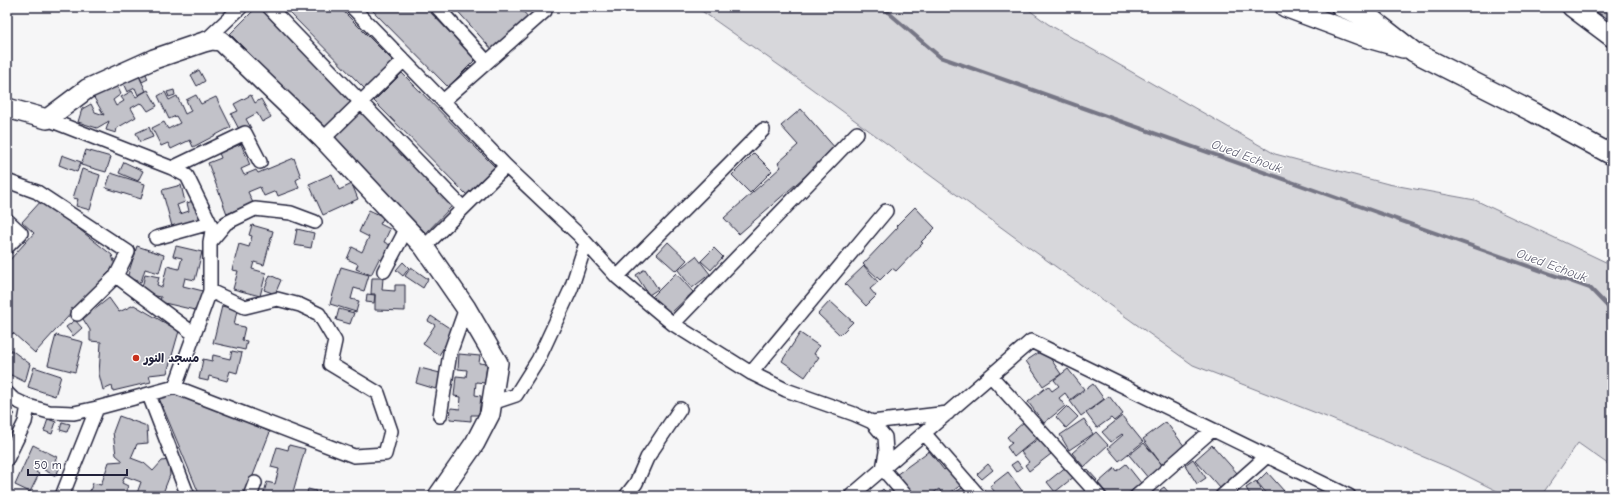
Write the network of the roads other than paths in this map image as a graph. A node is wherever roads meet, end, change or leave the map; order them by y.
1 (241, 7) edge
2 (269, 7) edge
3 (352, 7) edge
4 (437, 7) edge
5 (541, 7) edge
6 (1286, 7) edge
7 (1341, 7) edge
8 (1572, 7) edge
9 (1612, 37) edge
10 (204, 42) junction
11 (1414, 52) junction
12 (403, 61) junction
13 (487, 62) junction
14 (443, 101) junction
15 (360, 103) junction
16 (7, 108) edge
17 (47, 119) junction
18 (762, 130) dead end
19 (857, 133) dead end
20 (323, 139) junction
21 (1612, 155) edge
22 (260, 162) dead end
23 (506, 166) junction
24 (172, 168) junction
25 (7, 181) edge
26 (463, 208) junction
27 (886, 212) dead end
28 (7, 220) edge
29 (315, 222) dead end
30 (210, 223) junction
31 (407, 228) junction
32 (156, 238) dead end
33 (210, 242) junction
34 (586, 242) junction
35 (424, 246) junction
36 (7, 247) edge
37 (384, 271) dead end
38 (116, 276) junction
39 (617, 277) junction
40 (210, 291) junction
41 (466, 308) junction
42 (77, 314) dead end
43 (673, 324) junction
44 (194, 334) junction
45 (751, 374) junction
46 (991, 376) junction
47 (174, 387) junction
48 (7, 393) edge
49 (149, 395) junction
50 (492, 403) junction
51 (28, 406) junction
52 (97, 408) junction
53 (680, 409) dead end
54 (948, 413) junction
55 (440, 416) dead end
56 (872, 422) junction
57 (1212, 430) junction
58 (924, 433) junction
59 (1267, 456) junction
60 (7, 459) edge
61 (883, 469) junction
62 (255, 483) dead end
63 (1341, 495) edge
64 (62, 496) edge
65 (188, 496) edge
66 (250, 496) edge
67 (438, 496) edge
68 (626, 496) edge
69 (851, 496) edge
70 (906, 496) edge
71 (979, 496) edge
72 (1099, 496) edge
73 (1137, 496) edge
74 (1222, 496) edge

1 - 10 street
2 - 15 street
3 - 12 street
4 - 13 street
5 - 13 street
6 - 11 street
7 - 11 street
8 - 9 street
10 - 17 street
10 - 20 street
11 - 21 street
12 - 14 street
12 - 15 street
13 - 14 street
14 - 23 street
15 - 20 street
15 - 26 street
16 - 17 street
17 - 24 street
18 - 39 street
19 - 43 street
20 - 31 street
22 - 24 street
23 - 26 street
23 - 34 street
24 - 30 street
25 - 38 street
26 - 35 street
27 - 45 street
28 - 36 street
29 - 33 street
30 - 32 street
30 - 33 street
31 - 35 street
31 - 37 street
33 - 40 street
34 - 39 street
34 - 50 street
35 - 41 street
38 - 42 street
38 - 44 street
39 - 43 street
40 - 44 street
40 - 47 street
41 - 50 street
41 - 55 street
43 - 45 street
44 - 47 street
45 - 56 street
46 - 54 street
46 - 57 street
46 - 72 street
47 - 49 street
48 - 51 street
49 - 52 street
49 - 65 street
50 - 67 street
51 - 52 street
51 - 60 street
52 - 64 street
53 - 68 street
54 - 56 street
54 - 58 street
56 - 61 street
57 - 59 street
57 - 73 street
58 - 61 street
58 - 71 street
59 - 63 street
59 - 74 street
61 - 69 street
61 - 70 street
62 - 66 street

